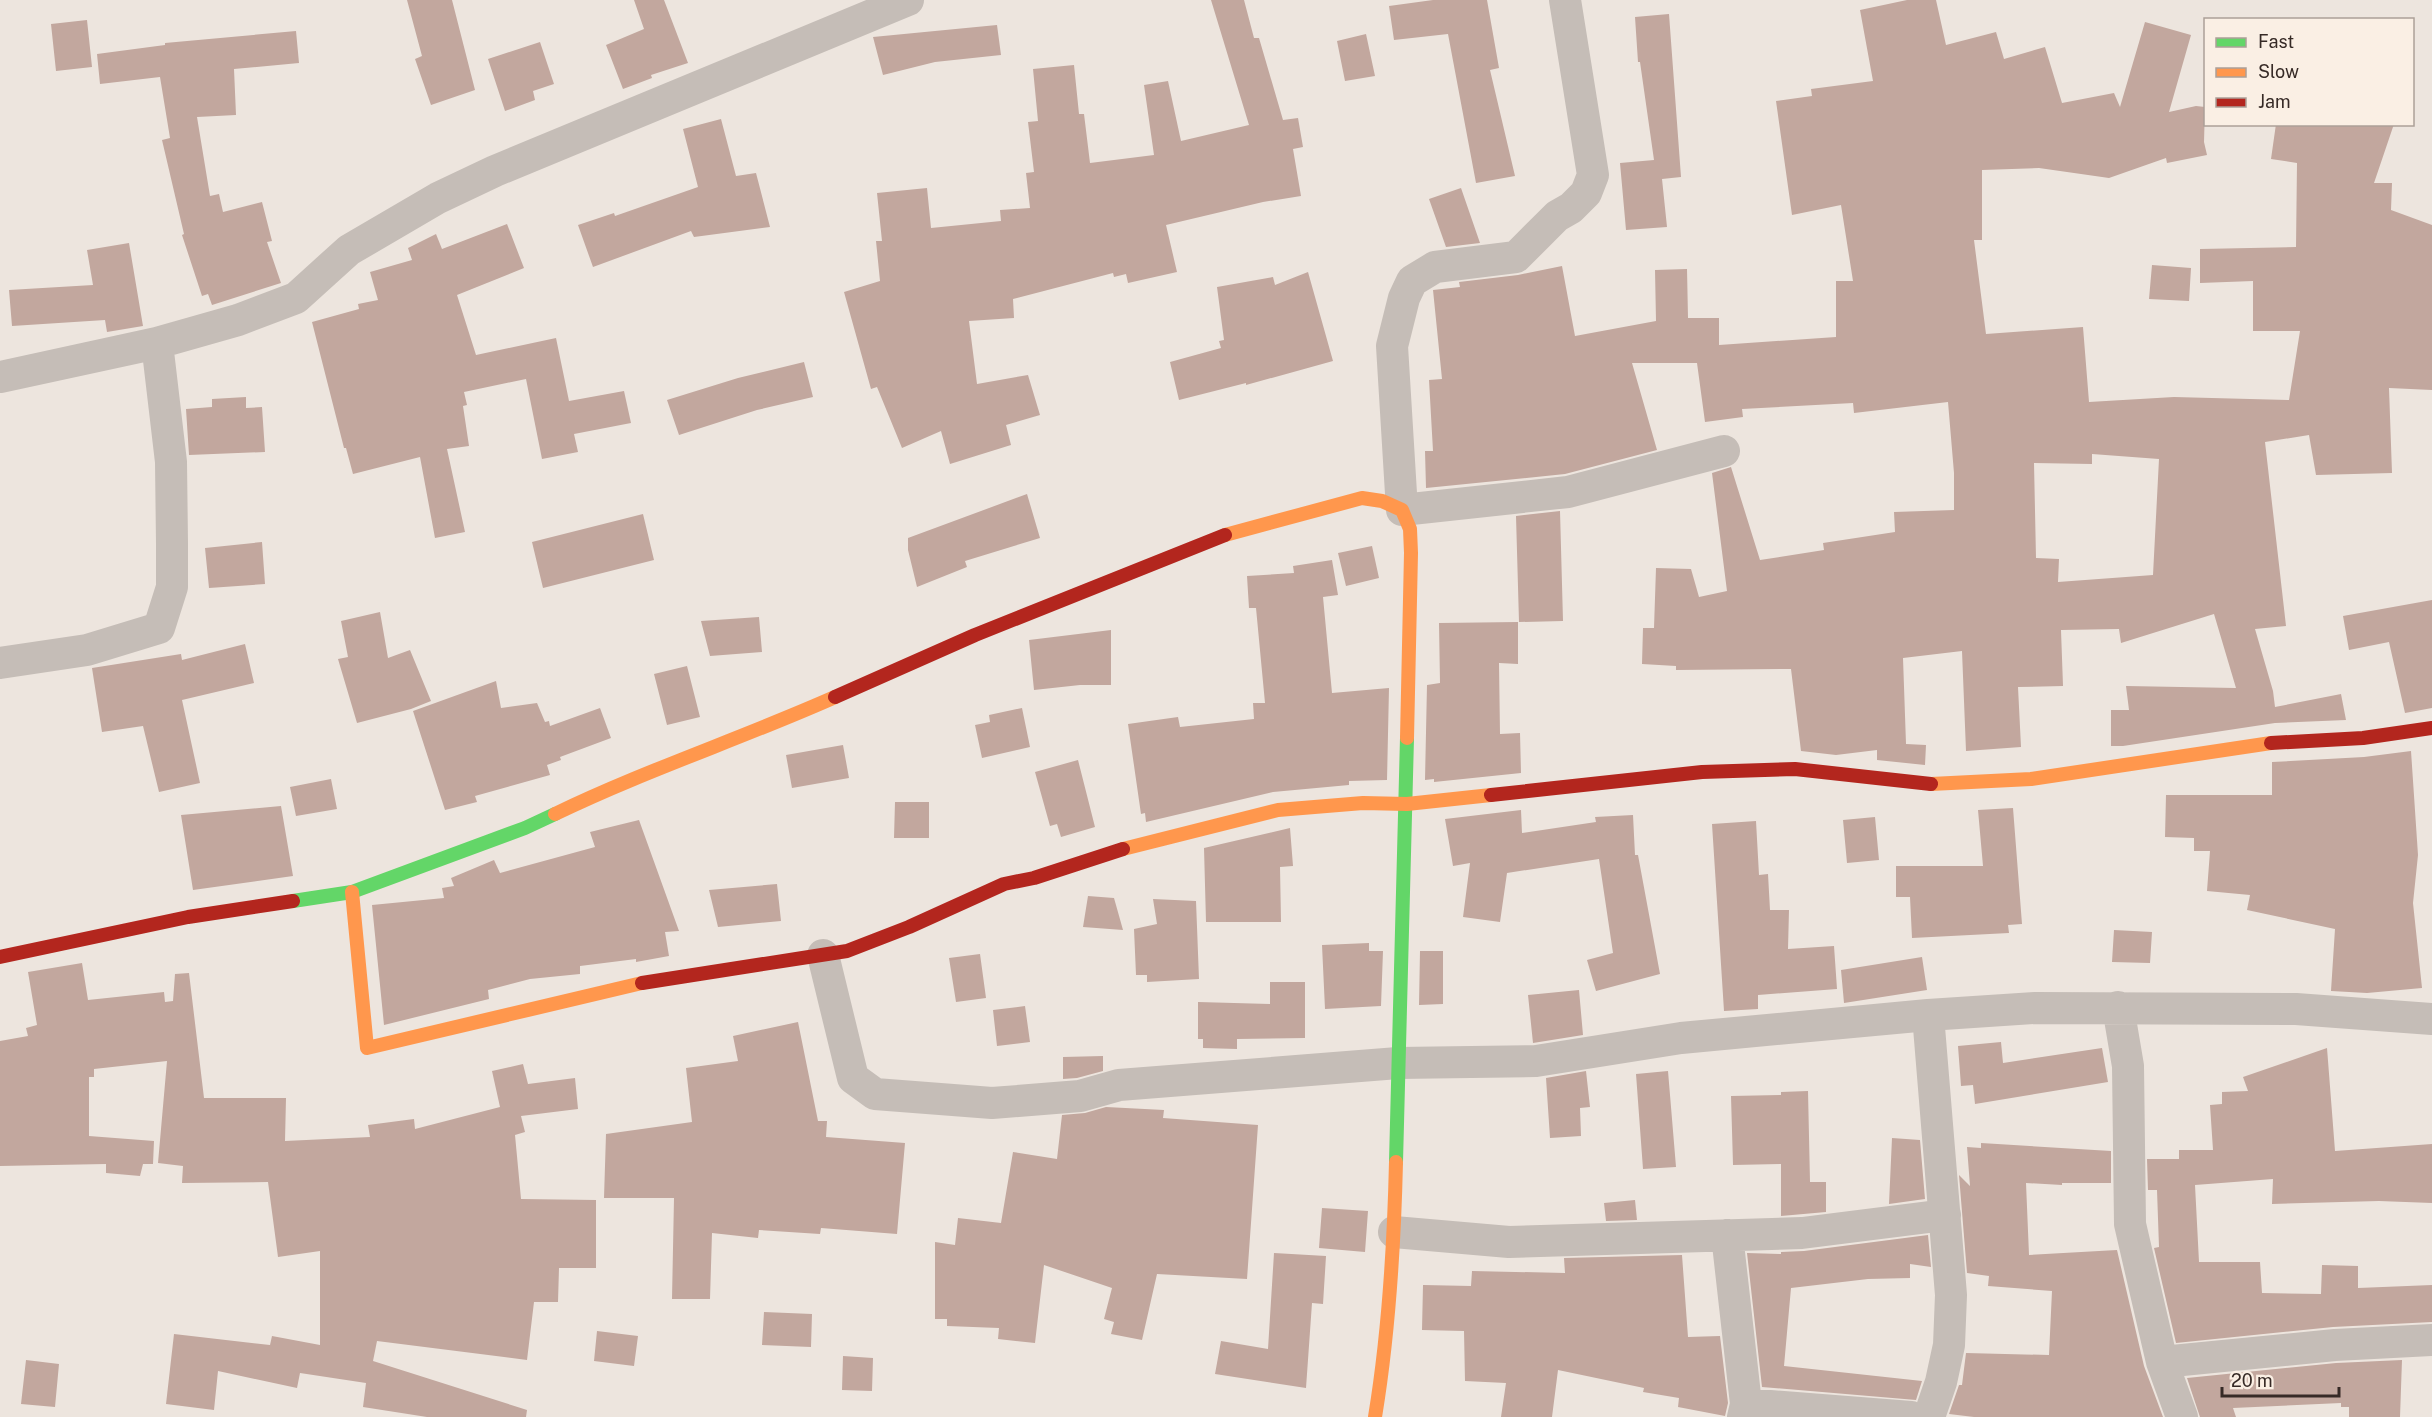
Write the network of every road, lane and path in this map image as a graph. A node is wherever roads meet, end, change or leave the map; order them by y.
1 (908, 0) edge
2 (1565, 0) edge
3 (157, 343) junction
4 (0, 377) edge
5 (1724, 451) dead end
6 (1402, 510) junction
7 (0, 663) edge
8 (2432, 728) edge
9 (1407, 804) junction
10 (352, 892) junction
11 (823, 955) junction
12 (0, 957) edge
13 (2118, 1007) junction
14 (1929, 1015) junction
15 (2432, 1019) edge
16 (1398, 1063) junction
17 (1945, 1215) junction
18 (1394, 1232) junction
19 (1728, 1235) junction
20 (2432, 1340) edge
21 (2162, 1362) junction
22 (1745, 1411) edge
23 (1375, 1417) edge
24 (1911, 1417) edge
25 (1929, 1417) edge
26 (2182, 1417) edge

1 - 3 street
2 - 6 street
3 - 4 street
3 - 7 street
5 - 6 street
6 - 9 street
6 - 10 street
8 - 9 street
9 - 11 street
9 - 16 street
10 - 11 street
10 - 12 street
11 - 16 street
13 - 14 street
13 - 15 street
13 - 21 street
14 - 16 street
14 - 17 street
16 - 18 street
17 - 19 street
17 - 25 street
18 - 19 street
18 - 23 street
19 - 22 street
20 - 21 street
21 - 26 street
22 - 24 street

